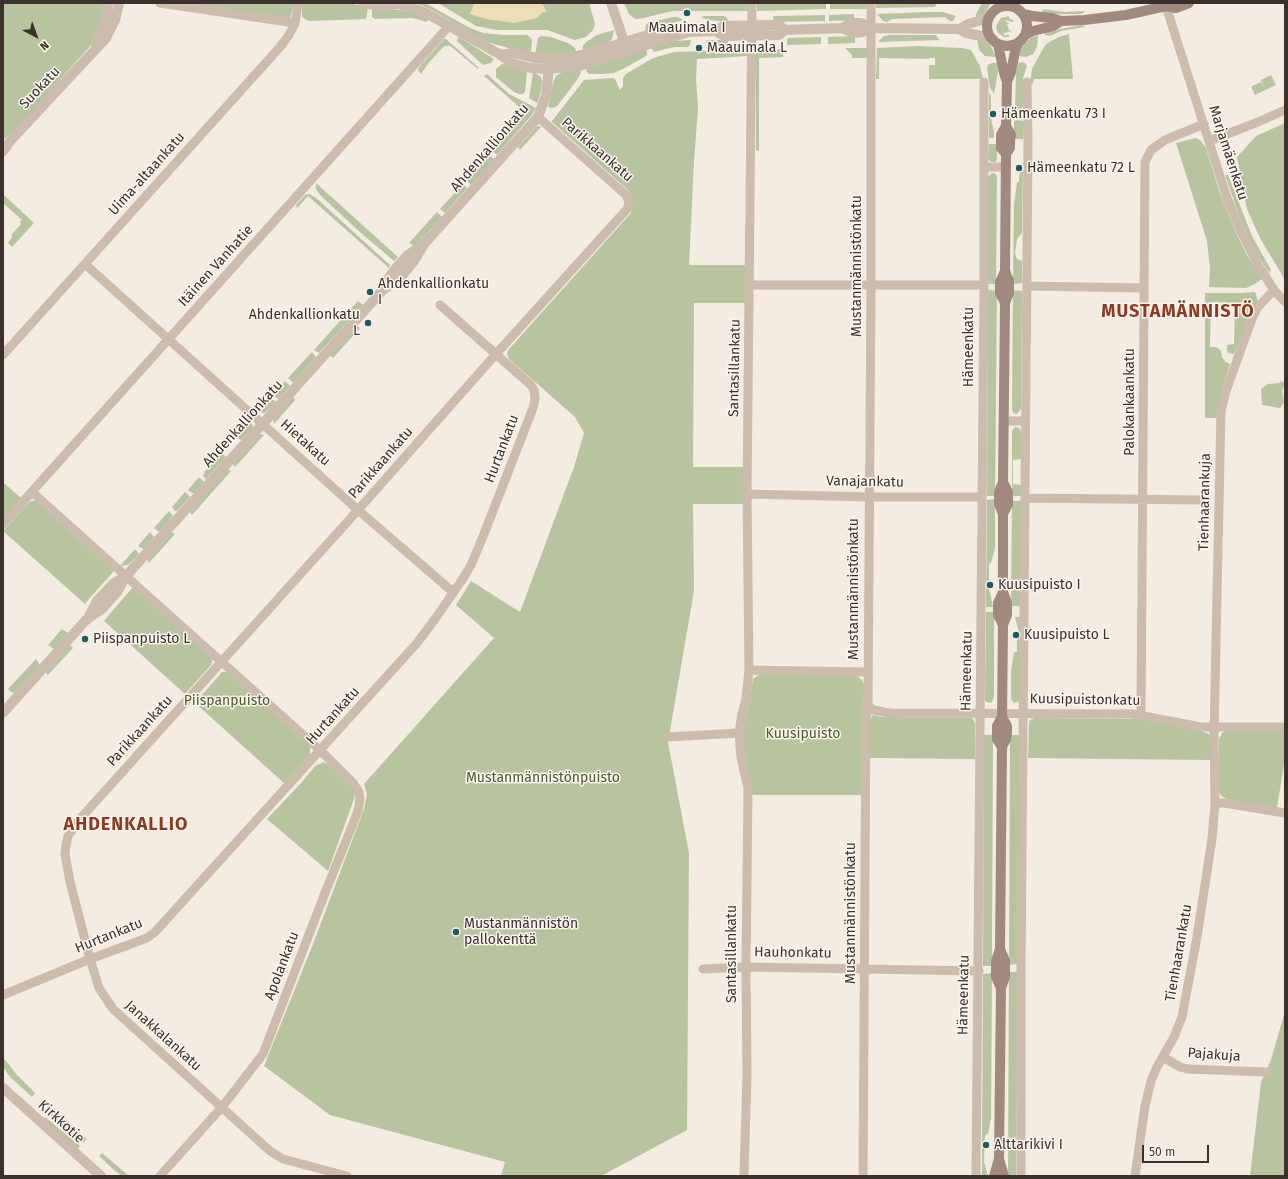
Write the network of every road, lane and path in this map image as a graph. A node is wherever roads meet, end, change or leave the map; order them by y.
1 (108, 3) edge
2 (119, 3) edge
3 (160, 3) edge
4 (298, 3) edge
5 (363, 3) edge
6 (397, 3) edge
7 (611, 3) edge
8 (752, 3) edge
9 (871, 3) edge
10 (1190, 3) edge
11 (1167, 4) edge
12 (994, 9) edge
13 (1019, 9) edge
14 (1061, 21) junction
15 (295, 22) junction
16 (449, 26) junction
17 (872, 28) junction
18 (960, 29) junction
19 (752, 31) junction
20 (1021, 39) junction
21 (995, 42) junction
22 (626, 46) junction
23 (90, 54) junction
24 (549, 64) junction
25 (984, 82) dead end
26 (1007, 82) junction
27 (1027, 82) dead end
28 (1285, 110) edge
29 (1006, 114) junction
30 (1028, 114) junction
31 (538, 117) junction
32 (1204, 124) junction
33 (1209, 141) junction
34 (7, 143) edge
35 (3, 151) edge
36 (985, 167) junction
37 (1006, 167) junction
38 (85, 264) junction
39 (750, 285) junction
40 (871, 285) junction
41 (984, 285) junction
42 (1027, 286) junction
43 (1144, 288) junction
44 (1274, 290) junction
45 (1285, 302) edge
46 (440, 306) dead end
47 (169, 340) junction
48 (496, 354) junction
49 (3, 355) edge
50 (1004, 421) junction
51 (1025, 421) junction
52 (263, 424) junction
53 (32, 492) junction
54 (747, 494) junction
55 (869, 497) junction
56 (982, 497) junction
57 (1025, 498) junction
58 (1143, 499) junction
59 (1203, 500) dead end
60 (358, 510) junction
61 (3, 524) edge
62 (126, 576) junction
63 (454, 592) junction
64 (221, 662) junction
65 (749, 670) junction
66 (867, 672) junction
67 (868, 706) junction
68 (3, 713) edge
69 (980, 713) junction
70 (1024, 713) junction
71 (1002, 715) junction
72 (1141, 715) junction
73 (1215, 727) junction
74 (1285, 727) edge
75 (739, 733) junction
76 (667, 737) dead end
77 (320, 750) junction
78 (1215, 803) junction
79 (1285, 813) edge
80 (68, 836) joint
81 (90, 959) junction
82 (746, 967) junction
83 (865, 968) junction
84 (704, 970) dead end
85 (979, 971) junction
86 (3, 995) edge
87 (1163, 1057) junction
88 (1266, 1072) dead end
89 (3, 1088) edge
90 (222, 1107) junction
91 (999, 1159) junction
92 (101, 1176) edge
93 (160, 1176) edge
94 (347, 1176) edge
95 (744, 1176) edge
96 (863, 1176) edge
97 (976, 1176) edge
98 (994, 1176) edge
99 (1004, 1176) edge
100 (1021, 1176) edge
101 (1135, 1176) edge

1 - 23 street, Suokatu
2 - 23 street, Suokatu
3 - 15 street
4 - 15 street, Uima-altaankatu
5 - 6 street
6 - 16 street
7 - 22 street
8 - 19 street, Santasillankatu
9 - 17 street, Mustanmännistönkatu
10 - 11 main road
11 - 14 main road
11 - 32 street, Marjamäenkatu
12 - 13 main road
12 - 18 street
12 - 21 main road
13 - 14 main road
13 - 20 main road
14 - 20 main road
15 - 38 street, Uima-altaankatu
16 - 24 street
16 - 47 street, Itäinen Vanhatie
17 - 18 street
17 - 19 street
17 - 40 street, Mustanmännistönkatu
18 - 21 street
19 - 22 street
19 - 39 street, Santasillankatu
20 - 21 main road
20 - 26 main road
21 - 26 main road
22 - 24 street
23 - 34 street, Suokatu
24 - 31 street, Ahdenkallionkatu
25 - 36 street, Hämeenkatu
26 - 29 main road
27 - 30 street
28 - 33 street
29 - 30 street
29 - 37 main road
30 - 42 street
31 - 48 street, Parikkaankatu
31 - 52 street, Ahdenkallionkatu
32 - 33 street, Marjamäenkatu
32 - 43 street, Palokankaankatu
33 - 44 street, Marjamäenkatu
34 - 35 street, Suokatu
36 - 37 street
36 - 41 street, Hämeenkatu
37 - 50 main road
38 - 47 street, Hietakatu
38 - 49 street, Uima-altaankatu
39 - 40 street
39 - 54 street, Santasillankatu
40 - 41 street
40 - 55 street, Mustanmännistönkatu
41 - 56 street, Hämeenkatu
42 - 43 street
42 - 51 street
43 - 58 street, Palokankaankatu
44 - 45 street, Marjamäenkatu
44 - 73 street, Tienhaarankuja
46 - 48 street, Hurtankatu
47 - 52 street, Hietakatu
47 - 53 street, Itäinen Vanhatie
48 - 60 street, Parikkaankatu
48 - 63 street, Hurtankatu
50 - 51 street
50 - 71 main road
51 - 57 street
52 - 60 street, Hietakatu
52 - 62 street, Ahdenkallionkatu
53 - 61 street, Itäinen Vanhatie
53 - 62 street
54 - 55 street, Vanajankatu
54 - 65 street, Santasillankatu
55 - 56 street, Vanajankatu
55 - 66 street, Mustanmännistönkatu
56 - 69 street, Hämeenkatu
57 - 58 street
57 - 70 street
58 - 59 street
58 - 72 street, Palokankaankatu
60 - 63 street, Hietakatu
60 - 64 street, Parikkaankatu
62 - 64 street
62 - 68 street, Ahdenkallionkatu
63 - 77 street, Hurtankatu
64 - 77 street
64 - 80 street, Parikkaankatu
65 - 66 street
65 - 75 street, Santasillankatu
66 - 67 street, Mustanmännistönkatu
67 - 69 street
67 - 83 street, Mustanmännistönkatu
69 - 71 street
69 - 85 street, Hämeenkatu
70 - 71 street, Kuusipuistonkatu
70 - 72 street, Kuusipuistonkatu
70 - 100 street
71 - 91 main road
72 - 73 street, Kuusipuistonkatu
73 - 74 street
73 - 78 street, Tienhaarankatu
75 - 76 street
75 - 82 street, Santasillankatu
77 - 81 street, Hurtankatu
77 - 90 street, Apolankatu
78 - 79 street
78 - 87 street, Tienhaarankatu
80 - 81 street, Janakkalankatu
81 - 86 street, Hurtankatu
81 - 90 street, Janakkalankatu
82 - 83 street, Hauhonkatu
82 - 84 street, Hauhonkatu
82 - 95 street, Santasillankatu
83 - 85 street, Hauhonkatu
83 - 96 street, Mustanmännistönkatu
85 - 97 street, Hämeenkatu
87 - 88 street, Pajakuja
87 - 101 street, Tienhaarankatu
89 - 92 street, Kirkkotie
90 - 93 street, Apolankatu
90 - 94 street, Janakkalankatu
91 - 98 main road
91 - 99 main road

